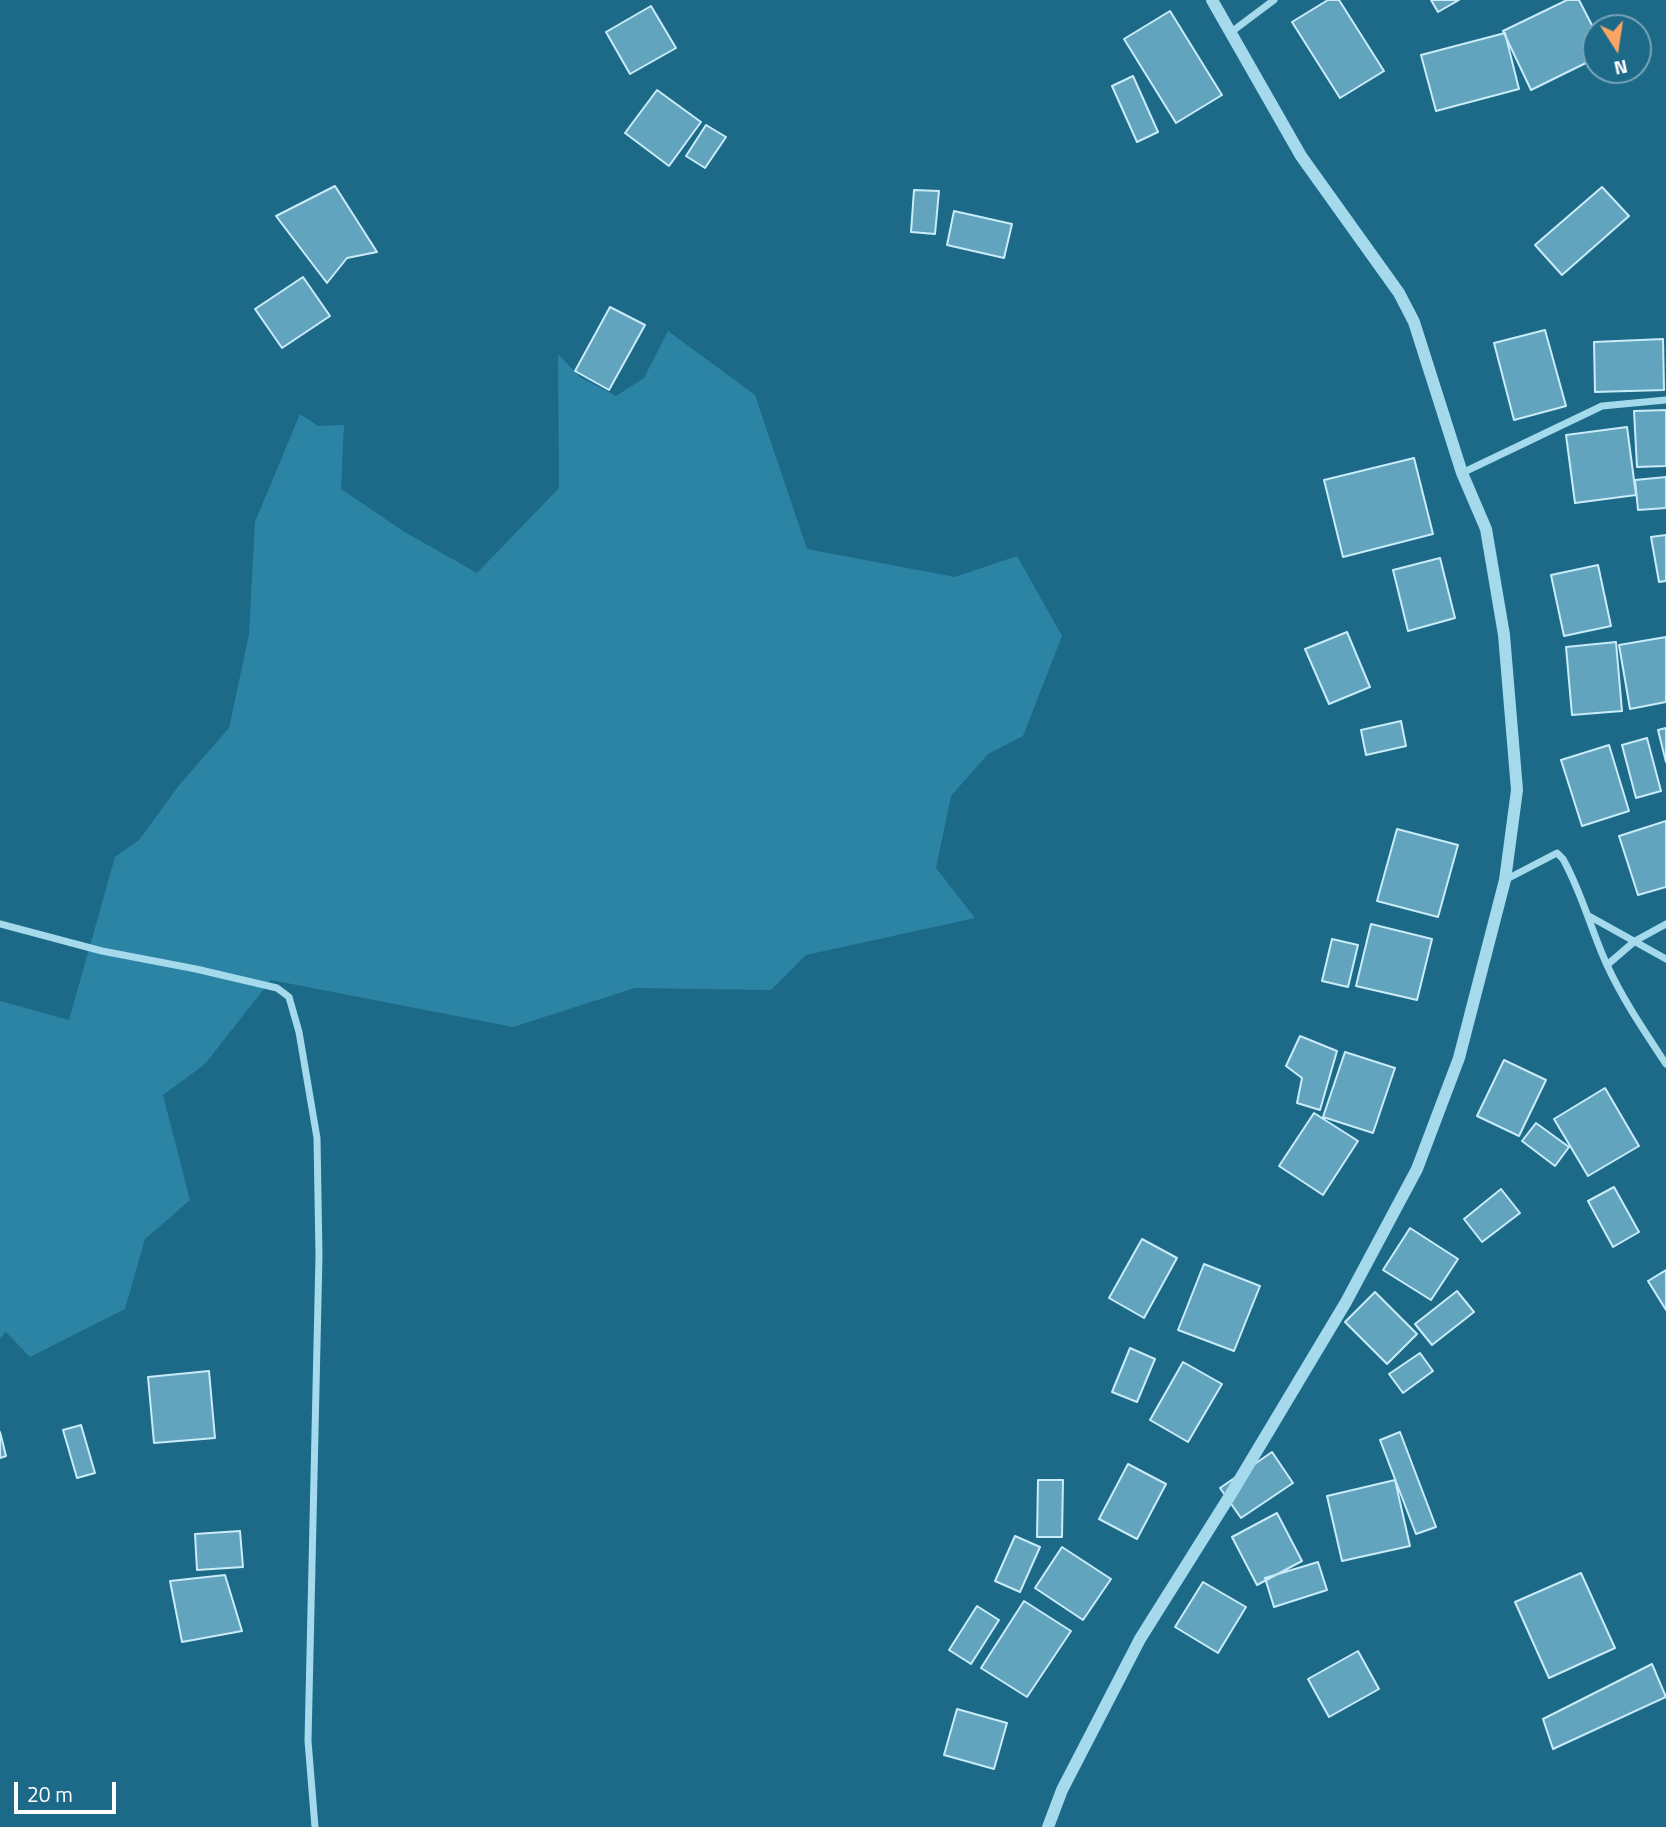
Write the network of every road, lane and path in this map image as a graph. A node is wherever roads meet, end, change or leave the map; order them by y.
1 (1212, 0) edge
2 (1274, 0) edge
3 (1230, 33) junction
4 (1666, 400) edge
5 (1462, 473) junction
6 (1505, 880) junction
7 (1589, 916) junction
8 (0, 924) edge
9 (1666, 924) edge
10 (1635, 941) junction
11 (1666, 960) edge
12 (1607, 965) junction
13 (1666, 1064) edge
14 (315, 1827) edge
15 (1048, 1827) edge

1 - 3 street
2 - 3 street
3 - 5 street
4 - 5 street
5 - 6 street
6 - 7 street
6 - 15 street
7 - 10 street
7 - 12 street
8 - 14 street
9 - 10 street
10 - 11 street
10 - 12 street
12 - 13 street

